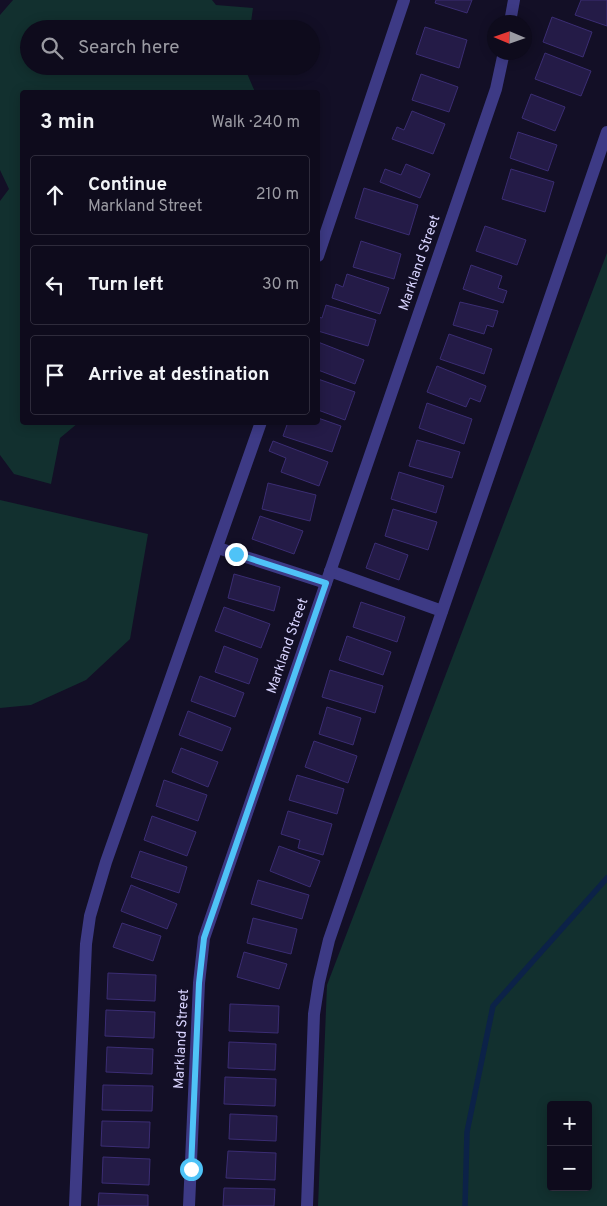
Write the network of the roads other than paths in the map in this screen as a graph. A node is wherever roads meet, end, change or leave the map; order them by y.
1 (404, 0) edge
2 (514, 0) edge
3 (511, 15) edge
4 (502, 60) edge
5 (607, 132) edge
6 (320, 250) edge
7 (260, 425) edge
8 (218, 548) junction
9 (328, 577) junction
10 (442, 611) junction
11 (75, 1206) edge
12 (189, 1206) edge
13 (307, 1206) edge

1 - 6 street
2 - 3 street
4 - 9 street, Markland Street
5 - 10 street
7 - 8 street
8 - 9 street
8 - 11 street
9 - 10 street
9 - 12 street, Markland Street
10 - 13 street

